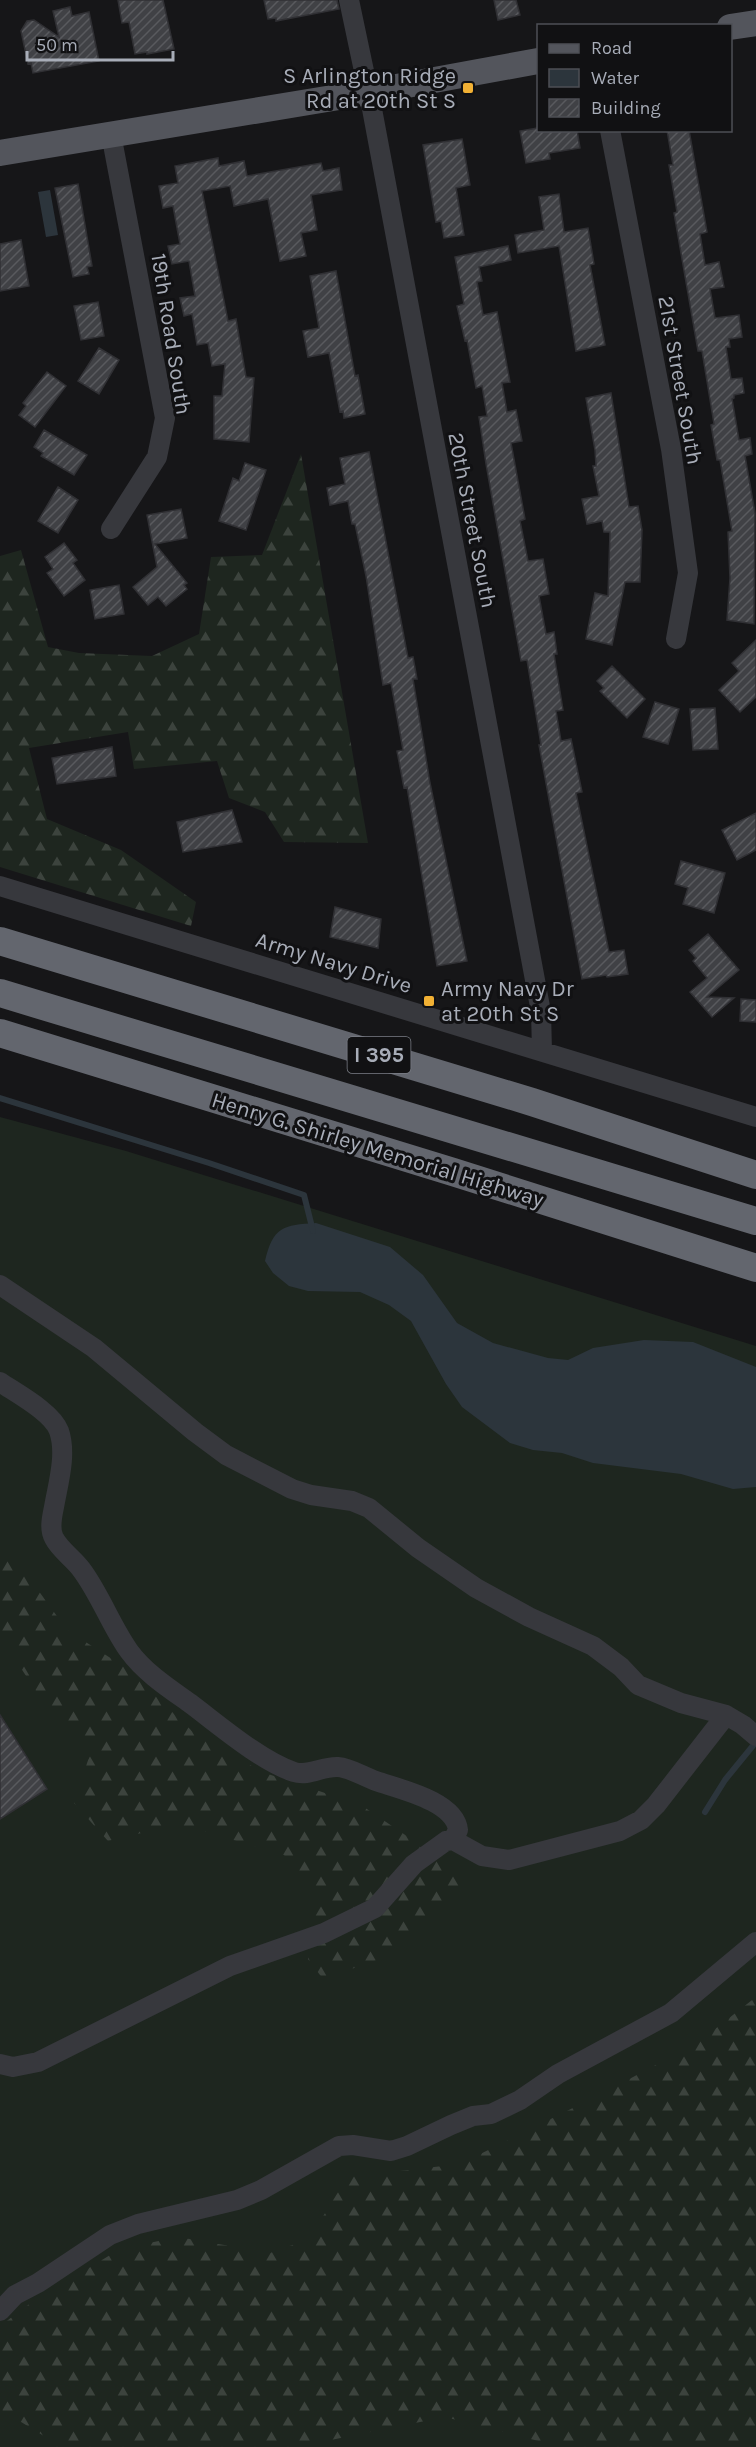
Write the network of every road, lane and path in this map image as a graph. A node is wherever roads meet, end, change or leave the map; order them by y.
1 (349, 0) edge
2 (756, 22) edge
3 (732, 27) edge
4 (537, 61) edge
5 (369, 92) junction
6 (610, 132) edge
7 (111, 134) junction
8 (0, 153) edge
9 (111, 528) dead end
10 (676, 639) dead end
11 (0, 886) edge
12 (0, 941) edge
13 (0, 993) edge
14 (0, 1033) edge
15 (542, 1051) junction
16 (756, 1117) edge
17 (756, 1175) edge
18 (756, 1221) edge
19 (756, 1268) edge
20 (0, 1285) edge
21 (0, 1382) edge
22 (726, 1715) junction
23 (750, 1731) edge
24 (453, 1840) junction
25 (756, 1942) edge
26 (0, 2064) edge
27 (0, 2311) edge

1 - 5 street, 20th Street South
2 - 3 main road
4 - 5 main road
5 - 7 main road
5 - 15 street, 20th Street South
6 - 10 street, 21st Street South
7 - 8 main road
7 - 9 street, 19th Road South
11 - 15 street, Army Navy Drive
12 - 17 highway, I 395
13 - 18 highway
14 - 19 highway, Henry G. Shirley Memorial Highway
15 - 16 street, Army Navy Drive
20 - 22 street
21 - 24 street
22 - 23 street
22 - 24 street
24 - 26 street
25 - 27 street

